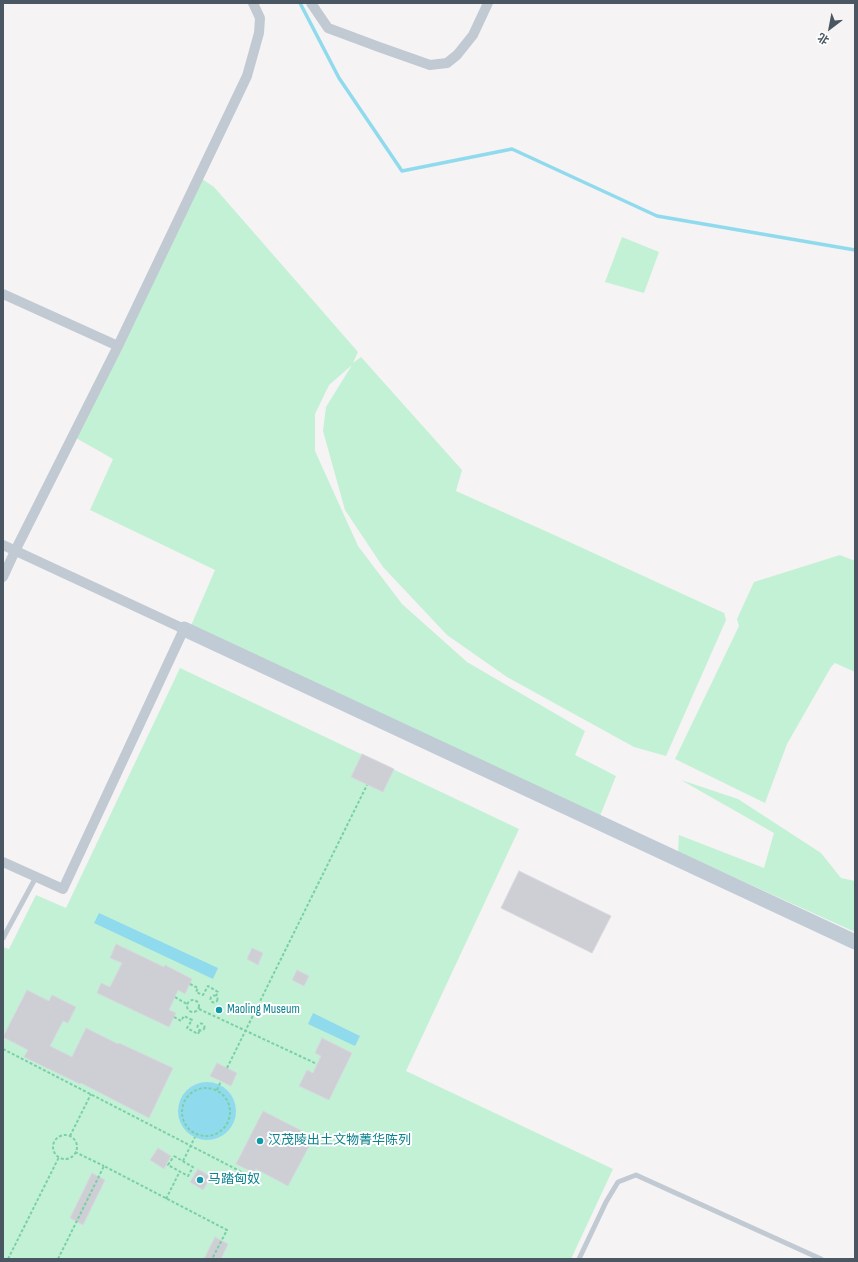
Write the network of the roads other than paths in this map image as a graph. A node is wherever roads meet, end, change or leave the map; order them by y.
1 (253, 3) edge
2 (311, 3) edge
3 (488, 3) edge
4 (3, 294) edge
5 (118, 346) junction
6 (3, 545) edge
7 (15, 551) junction
8 (3, 577) edge
9 (184, 629) junction
10 (3, 862) edge
11 (36, 877) junction
12 (3, 938) edge
13 (855, 942) edge
14 (579, 1259) edge
15 (821, 1259) edge

1 - 5 street
2 - 3 street
4 - 5 street
5 - 7 street
6 - 7 street
7 - 8 street
7 - 9 street
9 - 11 street
9 - 13 main road
10 - 11 street
11 - 12 lane
14 - 15 lane

